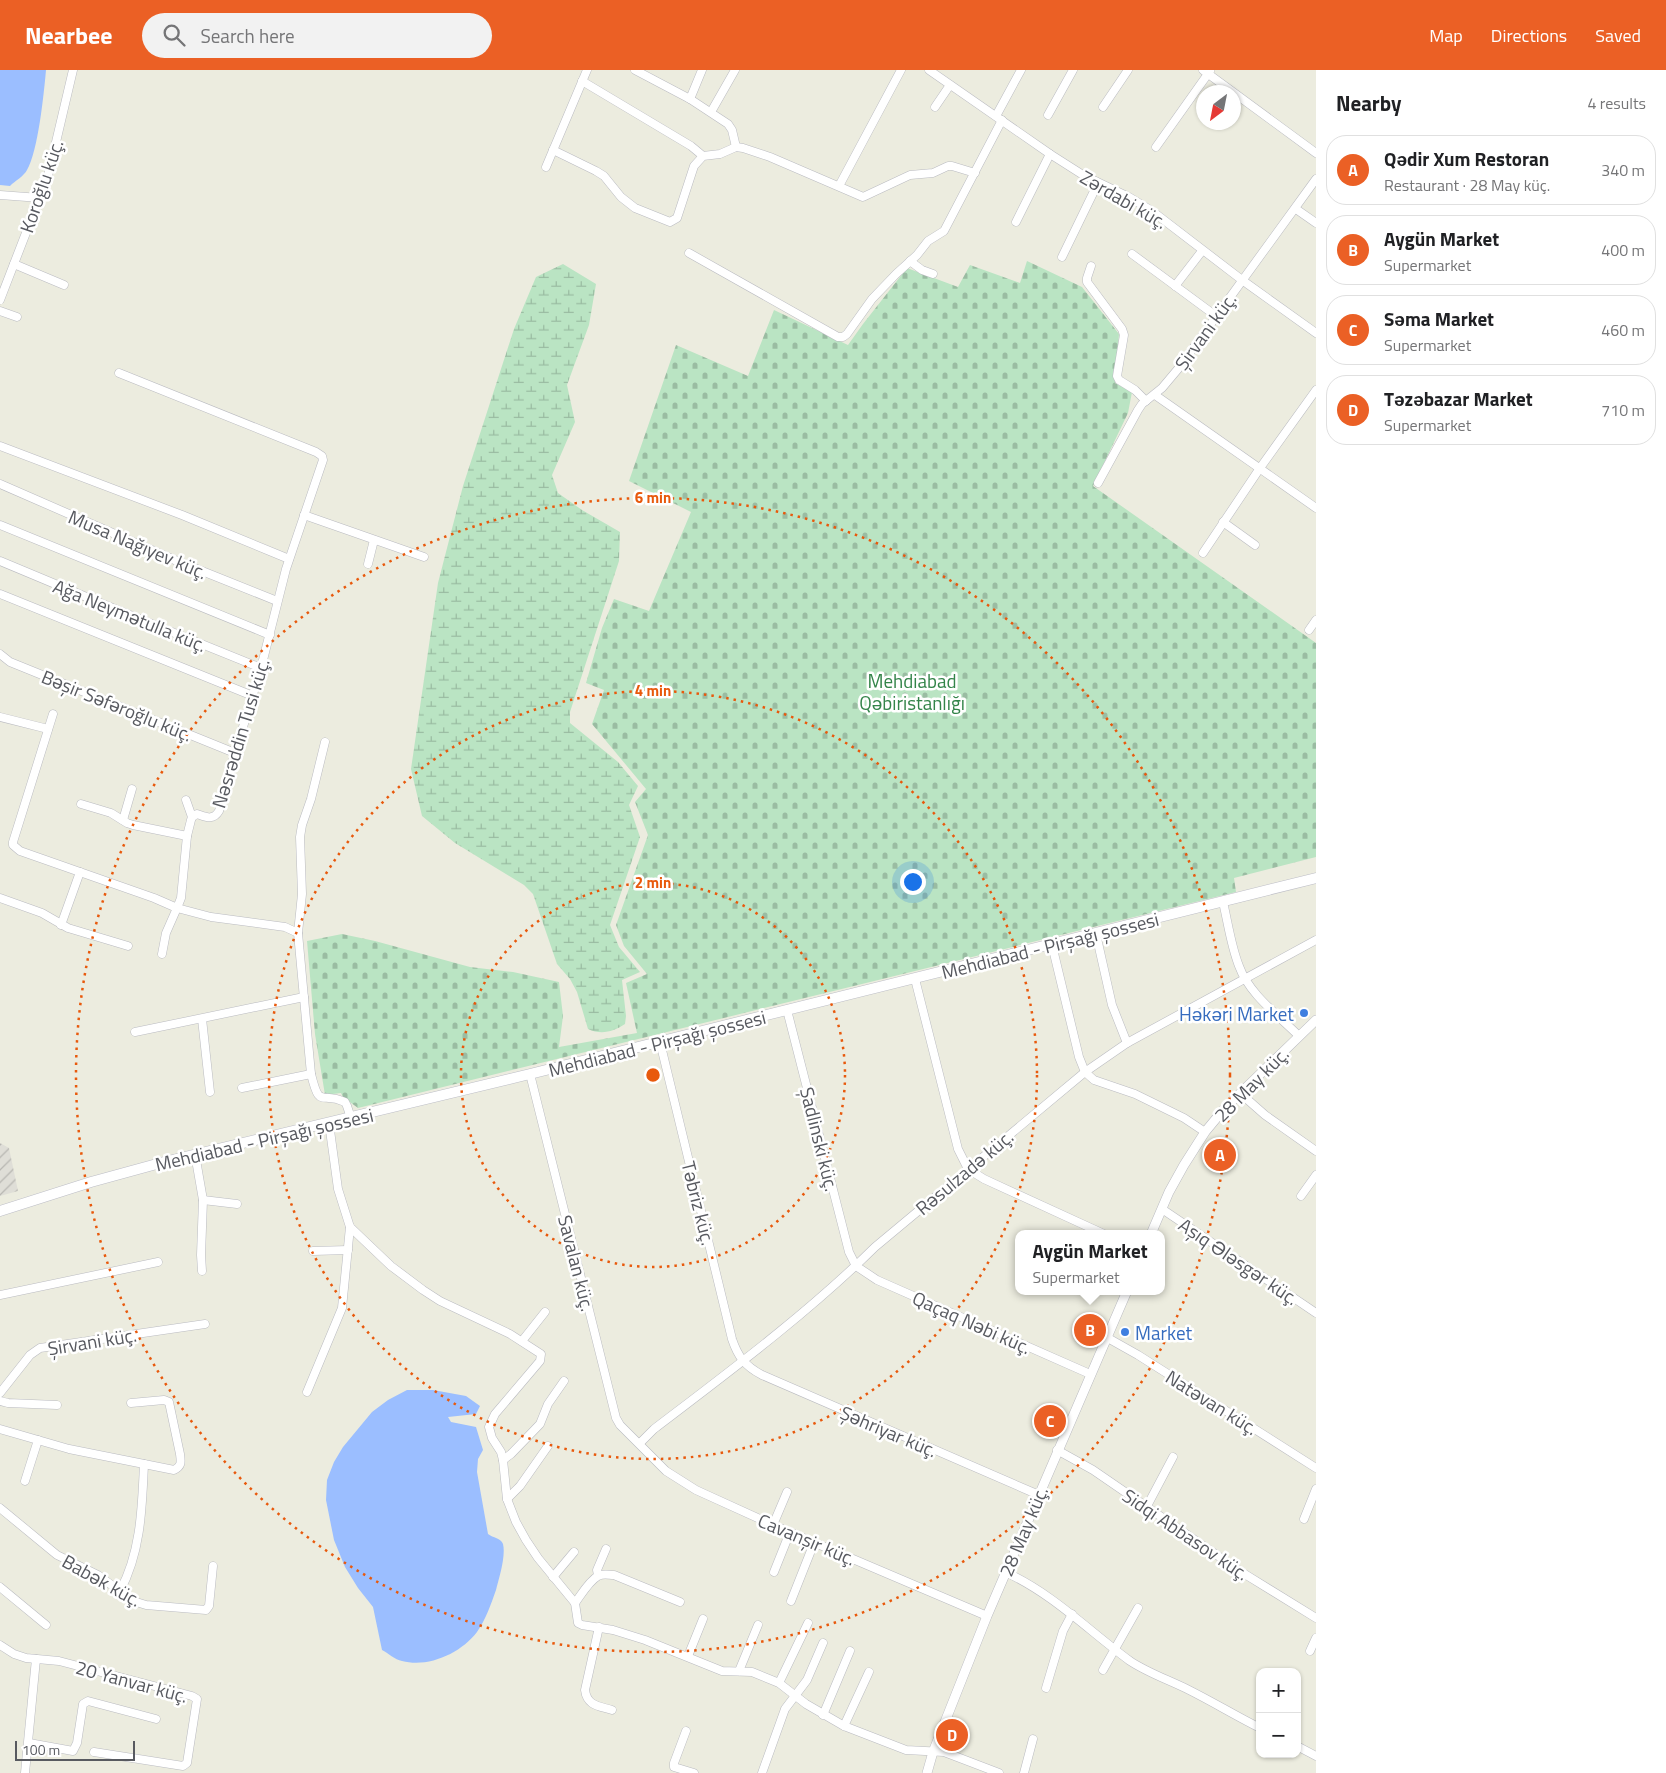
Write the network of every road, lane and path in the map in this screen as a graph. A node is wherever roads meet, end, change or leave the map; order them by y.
1 (73, 70) edge
2 (587, 70) edge
3 (636, 70) edge
4 (702, 70) edge
5 (735, 70) edge
6 (902, 70) edge
7 (929, 70) edge
8 (1021, 70) edge
9 (1074, 70) edge
10 (1128, 70) edge
11 (1208, 71) edge
12 (582, 81) junction
13 (950, 85) junction
14 (690, 99) junction
15 (935, 107) dead end
16 (1103, 107) dead end
17 (711, 112) junction
18 (1048, 115) dead end
19 (999, 118) junction
20 (736, 147) junction
21 (1156, 147) dead end
22 (553, 150) junction
23 (1316, 153) edge
24 (1050, 154) junction
25 (703, 156) junction
26 (546, 167) dead end
27 (975, 174) junction
28 (1316, 179) edge
29 (1098, 183) junction
30 (839, 186) junction
31 (0, 195) edge
32 (40, 198) junction
33 (1296, 209) junction
34 (1016, 222) dead end
35 (1316, 223) edge
36 (1202, 251) junction
37 (688, 253) dead end
38 (1132, 254) dead end
39 (1062, 257) dead end
40 (910, 262) junction
41 (14, 264) junction
42 (1091, 266) dead end
43 (933, 274) dead end
44 (1242, 280) junction
45 (64, 285) dead end
46 (1175, 286) junction
47 (0, 300) edge
48 (0, 310) edge
49 (1216, 316) junction
50 (17, 317) dead end
51 (1316, 333) edge
52 (119, 373) dead end
53 (1316, 390) edge
54 (1155, 395) junction
55 (1146, 401) junction
56 (0, 446) edge
57 (1260, 468) junction
58 (1098, 483) dead end
59 (0, 484) edge
60 (1316, 508) edge
61 (304, 515) junction
62 (1223, 522) junction
63 (0, 525) edge
64 (374, 540) junction
65 (1255, 544) dead end
66 (1203, 553) dead end
67 (424, 557) dead end
68 (289, 559) junction
69 (0, 560) edge
70 (368, 564) dead end
71 (0, 594) edge
72 (277, 601) junction
73 (1316, 620) edge
74 (1309, 630) dead end
75 (270, 635) junction
76 (0, 654) edge
77 (261, 668) junction
78 (253, 696) junction
79 (53, 714) dead end
80 (0, 716) edge
81 (48, 729) junction
82 (325, 742) dead end
83 (234, 753) junction
84 (132, 789) dead end
85 (186, 800) dead end
86 (81, 804) dead end
87 (192, 817) junction
88 (123, 820) junction
89 (187, 836) junction
90 (80, 872) junction
91 (1316, 878) edge
92 (0, 898) edge
93 (1223, 902) junction
94 (177, 908) junction
95 (61, 925) junction
96 (298, 933) junction
97 (1096, 934) junction
98 (1316, 940) edge
99 (1052, 945) junction
100 (128, 946) dead end
101 (162, 954) dead end
102 (915, 979) junction
103 (1245, 979) junction
104 (304, 996) junction
105 (788, 1010) junction
106 (202, 1019) junction
107 (1316, 1020) edge
108 (135, 1032) dead end
109 (1299, 1036) junction
110 (660, 1042) junction
111 (1127, 1043) junction
112 (1085, 1072) junction
113 (311, 1074) junction
114 (530, 1074) junction
115 (242, 1088) dead end
116 (210, 1092) dead end
117 (1240, 1093) junction
118 (351, 1118) junction
119 (329, 1124) junction
120 (1205, 1132) junction
121 (1316, 1151) edge
122 (195, 1154) junction
123 (968, 1169) junction
124 (1316, 1174) edge
125 (1301, 1196) dead end
126 (203, 1200) junction
127 (237, 1204) dead end
128 (1162, 1209) junction
129 (0, 1211) edge
130 (350, 1227) junction
131 (1095, 1230) edge
132 (1153, 1230) edge
133 (348, 1250) junction
134 (313, 1251) dead end
135 (158, 1262) dead end
136 (856, 1266) junction
137 (202, 1271) dead end
138 (0, 1295) edge
139 (1124, 1295) edge
140 (546, 1312) dead end
141 (1316, 1313) edge
142 (205, 1324) dead end
143 (1106, 1337) junction
144 (522, 1341) junction
145 (743, 1362) junction
146 (1090, 1374) junction
147 (564, 1381) dead end
148 (307, 1392) dead end
149 (0, 1393) edge
150 (0, 1401) edge
151 (131, 1404) dead end
152 (57, 1405) dead end
153 (0, 1430) edge
154 (38, 1440) junction
155 (640, 1443) junction
156 (548, 1446) dead end
157 (1057, 1450) junction
158 (1173, 1457) dead end
159 (503, 1460) junction
160 (144, 1464) junction
161 (1316, 1468) edge
162 (25, 1481) dead end
163 (1316, 1489) edge
164 (787, 1492) dead end
165 (1038, 1495) junction
166 (507, 1499) junction
167 (0, 1508) edge
168 (1146, 1508) junction
169 (1304, 1519) dead end
170 (773, 1525) junction
171 (790, 1532) junction
172 (814, 1543) junction
173 (606, 1548) dead end
174 (574, 1552) dead end
175 (213, 1566) dead end
176 (774, 1572) dead end
177 (1005, 1572) junction
178 (598, 1575) junction
179 (553, 1577) junction
180 (0, 1587) edge
181 (120, 1591) junction
182 (791, 1601) dead end
183 (680, 1602) dead end
184 (575, 1603) junction
185 (1138, 1608) dead end
186 (1072, 1614) junction
187 (987, 1616) junction
188 (1316, 1618) edge
189 (702, 1619) dead end
190 (808, 1623) dead end
191 (46, 1625) dead end
192 (758, 1625) dead end
193 (599, 1627) junction
194 (1316, 1638) edge
195 (823, 1643) dead end
196 (0, 1645) edge
197 (1114, 1648) junction
198 (1310, 1650) dead end
199 (850, 1651) dead end
200 (688, 1656) junction
201 (36, 1659) junction
202 (1103, 1670) dead end
203 (739, 1671) junction
204 (869, 1672) dead end
205 (779, 1683) junction
206 (1046, 1688) dead end
207 (794, 1696) junction
208 (612, 1710) dead end
209 (823, 1715) junction
210 (156, 1719) dead end
211 (844, 1726) junction
212 (1256, 1726) edge
213 (686, 1731) dead end
214 (1033, 1740) dead end
215 (29, 1743) junction
216 (1301, 1748) edge
217 (94, 1752) dead end
218 (933, 1752) junction
219 (1316, 1756) edge
220 (25, 1773) edge
221 (694, 1773) edge
222 (762, 1773) edge
223 (927, 1773) edge
224 (1000, 1773) edge
225 (1024, 1773) edge

1 - 32 street, Koroğlu küç.
2 - 12 street
3 - 14 street
4 - 14 street
5 - 17 street
6 - 30 street
7 - 13 street, Zərdabi küç.
8 - 19 street
9 - 18 street
10 - 16 street
11 - 21 street
11 - 23 street
12 - 22 street
12 - 25 street
13 - 15 street
13 - 19 street, Zərdabi küç.
14 - 17 street
17 - 20 street
19 - 24 street, Zərdabi küç.
19 - 27 street
20 - 25 street
20 - 30 street
22 - 25 street
22 - 26 street
24 - 29 street, Zərdabi küç.
24 - 34 street
27 - 30 street
27 - 40 street
28 - 33 street, Şirvani küç.
29 - 36 street, Zərdabi küç.
29 - 39 street
31 - 32 street
32 - 41 street, Koroğlu küç.
33 - 35 street
33 - 44 street, Şirvani küç.
36 - 44 street, Zərdabi küç.
36 - 46 street
37 - 40 street
38 - 46 street
40 - 43 street
41 - 45 street
41 - 47 street, Koroğlu küç.
42 - 55 street
44 - 49 street, Şirvani küç.
44 - 51 street, Zərdabi küç.
46 - 49 street
48 - 50 street
49 - 54 street, Şirvani küç.
52 - 61 street, Nəsrəddin Tusi küç.
53 - 57 street
54 - 55 street, Şirvani küç.
54 - 57 street
55 - 58 street, Şirvani küç.
56 - 68 street
57 - 60 street
57 - 62 street
59 - 72 street, Musa Nağıyev küç.
61 - 64 street
61 - 68 street, Nəsrəddin Tusi küç.
62 - 65 street
62 - 66 street
63 - 75 street
64 - 67 street
64 - 70 street
68 - 72 street, Nəsrəddin Tusi küç.
69 - 77 street, Ağa Neymətulla küç.
71 - 78 street
72 - 75 street, Nəsrəddin Tusi küç.
73 - 74 street
75 - 77 street, Nəsrəddin Tusi küç.
76 - 83 street, Bəşir Səfəroğlu küç.
77 - 78 street, Nəsrəddin Tusi küç.
78 - 83 street, Nəsrəddin Tusi küç.
79 - 81 street
80 - 81 street
81 - 90 street
82 - 96 street
83 - 87 street, Nəsrəddin Tusi küç.
84 - 88 street
85 - 87 street
86 - 88 street
87 - 89 street, Nəsrəddin Tusi küç.
88 - 89 street
89 - 94 street, Nəsrəddin Tusi küç.
90 - 94 street
90 - 95 street
91 - 93 main road, Mehdiabad - Pirşağı şossesi
92 - 95 street
93 - 97 main road, Mehdiabad - Pirşağı şossesi
93 - 103 street
94 - 96 street
94 - 101 street, Nəsrəddin Tusi küç.
95 - 100 street
96 - 104 street
97 - 99 main road, Mehdiabad - Pirşağı şossesi
97 - 111 street
98 - 103 street, Rəsulzadə küç.
99 - 102 main road, Mehdiabad - Pirşağı şossesi
99 - 112 street
102 - 105 main road, Mehdiabad - Pirşağı şossesi
102 - 123 street
103 - 109 street
103 - 111 street, Rəsulzadə küç.
104 - 106 street
104 - 113 street
105 - 110 main road, Mehdiabad - Pirşağı şossesi
105 - 136 street, Şadlinski küç.
106 - 108 street
106 - 116 street
107 - 109 street, 28 May küç.
109 - 117 street, 28 May küç.
110 - 114 main road, Mehdiabad - Pirşağı şossesi
110 - 145 street, Təbriz küç.
111 - 112 street, Rəsulzadə küç.
112 - 120 street
112 - 123 street, Rəsulzadə küç.
113 - 115 street
113 - 118 street
114 - 118 main road, Mehdiabad - Pirşağı şossesi
114 - 155 street, Savalan küç.
117 - 120 street, 28 May küç.
117 - 121 street
118 - 119 main road, Mehdiabad - Pirşağı şossesi
119 - 122 main road, Mehdiabad - Pirşağı şossesi
119 - 130 street
120 - 128 street, 28 May küç.
122 - 126 street
122 - 129 main road, Mehdiabad - Pirşağı şossesi
123 - 131 street
123 - 136 street, Rəsulzadə küç.
124 - 125 street
126 - 127 street
126 - 137 street
128 - 132 street, 28 May küç.
128 - 141 street, Aşıq Ələsgər küç.
130 - 133 street
130 - 144 street
133 - 134 street
133 - 148 street
135 - 138 street
136 - 145 street, Rəsulzadə küç.
136 - 146 street, Qaçaq Nəbi küç.
139 - 143 street, 28 May küç.
140 - 144 street
142 - 149 street, Şirvani küç.
143 - 146 street, 28 May küç.
143 - 161 street, Natəvan küç.
144 - 159 street
145 - 155 street, Rəsulzadə küç.
145 - 165 street, Şəhriyar küç.
146 - 157 street, 28 May küç.
147 - 159 street
150 - 152 street
151 - 160 street
153 - 154 street
154 - 160 street
154 - 162 street
155 - 170 street, Cavanşir küç.
156 - 166 street
157 - 165 street, 28 May küç.
157 - 168 street, Sidqi Abbasov küç.
158 - 168 street
159 - 166 street
160 - 181 street
163 - 169 street
164 - 170 street
165 - 177 street, 28 May küç.
166 - 179 street
167 - 181 street, Babək küç.
168 - 188 street, Sidqi Abbasov küç.
170 - 171 street, Cavanşir küç.
171 - 172 street, Cavanşir küç.
171 - 176 street
172 - 182 street
172 - 187 street, Cavanşir küç.
173 - 178 street
174 - 179 street
175 - 181 street, Babək küç.
177 - 186 street
177 - 187 street, 28 May küç.
178 - 183 street
178 - 184 street
179 - 184 street
180 - 191 street
184 - 193 street
185 - 197 street
186 - 197 street
186 - 206 street
187 - 218 street, 28 May küç.
189 - 200 street
190 - 205 street
192 - 203 street
193 - 200 street
193 - 208 street
194 - 198 street
195 - 207 street
196 - 201 street, 20 Yanvar küç.
197 - 202 street
197 - 212 street
199 - 209 street
200 - 203 street
201 - 215 street
201 - 217 street, 20 Yanvar küç.
203 - 205 street
204 - 211 street
205 - 207 street
207 - 209 street
207 - 222 street
209 - 211 street
210 - 215 street
211 - 218 street
213 - 221 street
214 - 225 street
215 - 220 street
216 - 219 street
218 - 223 street, 28 May küç.
218 - 224 street

